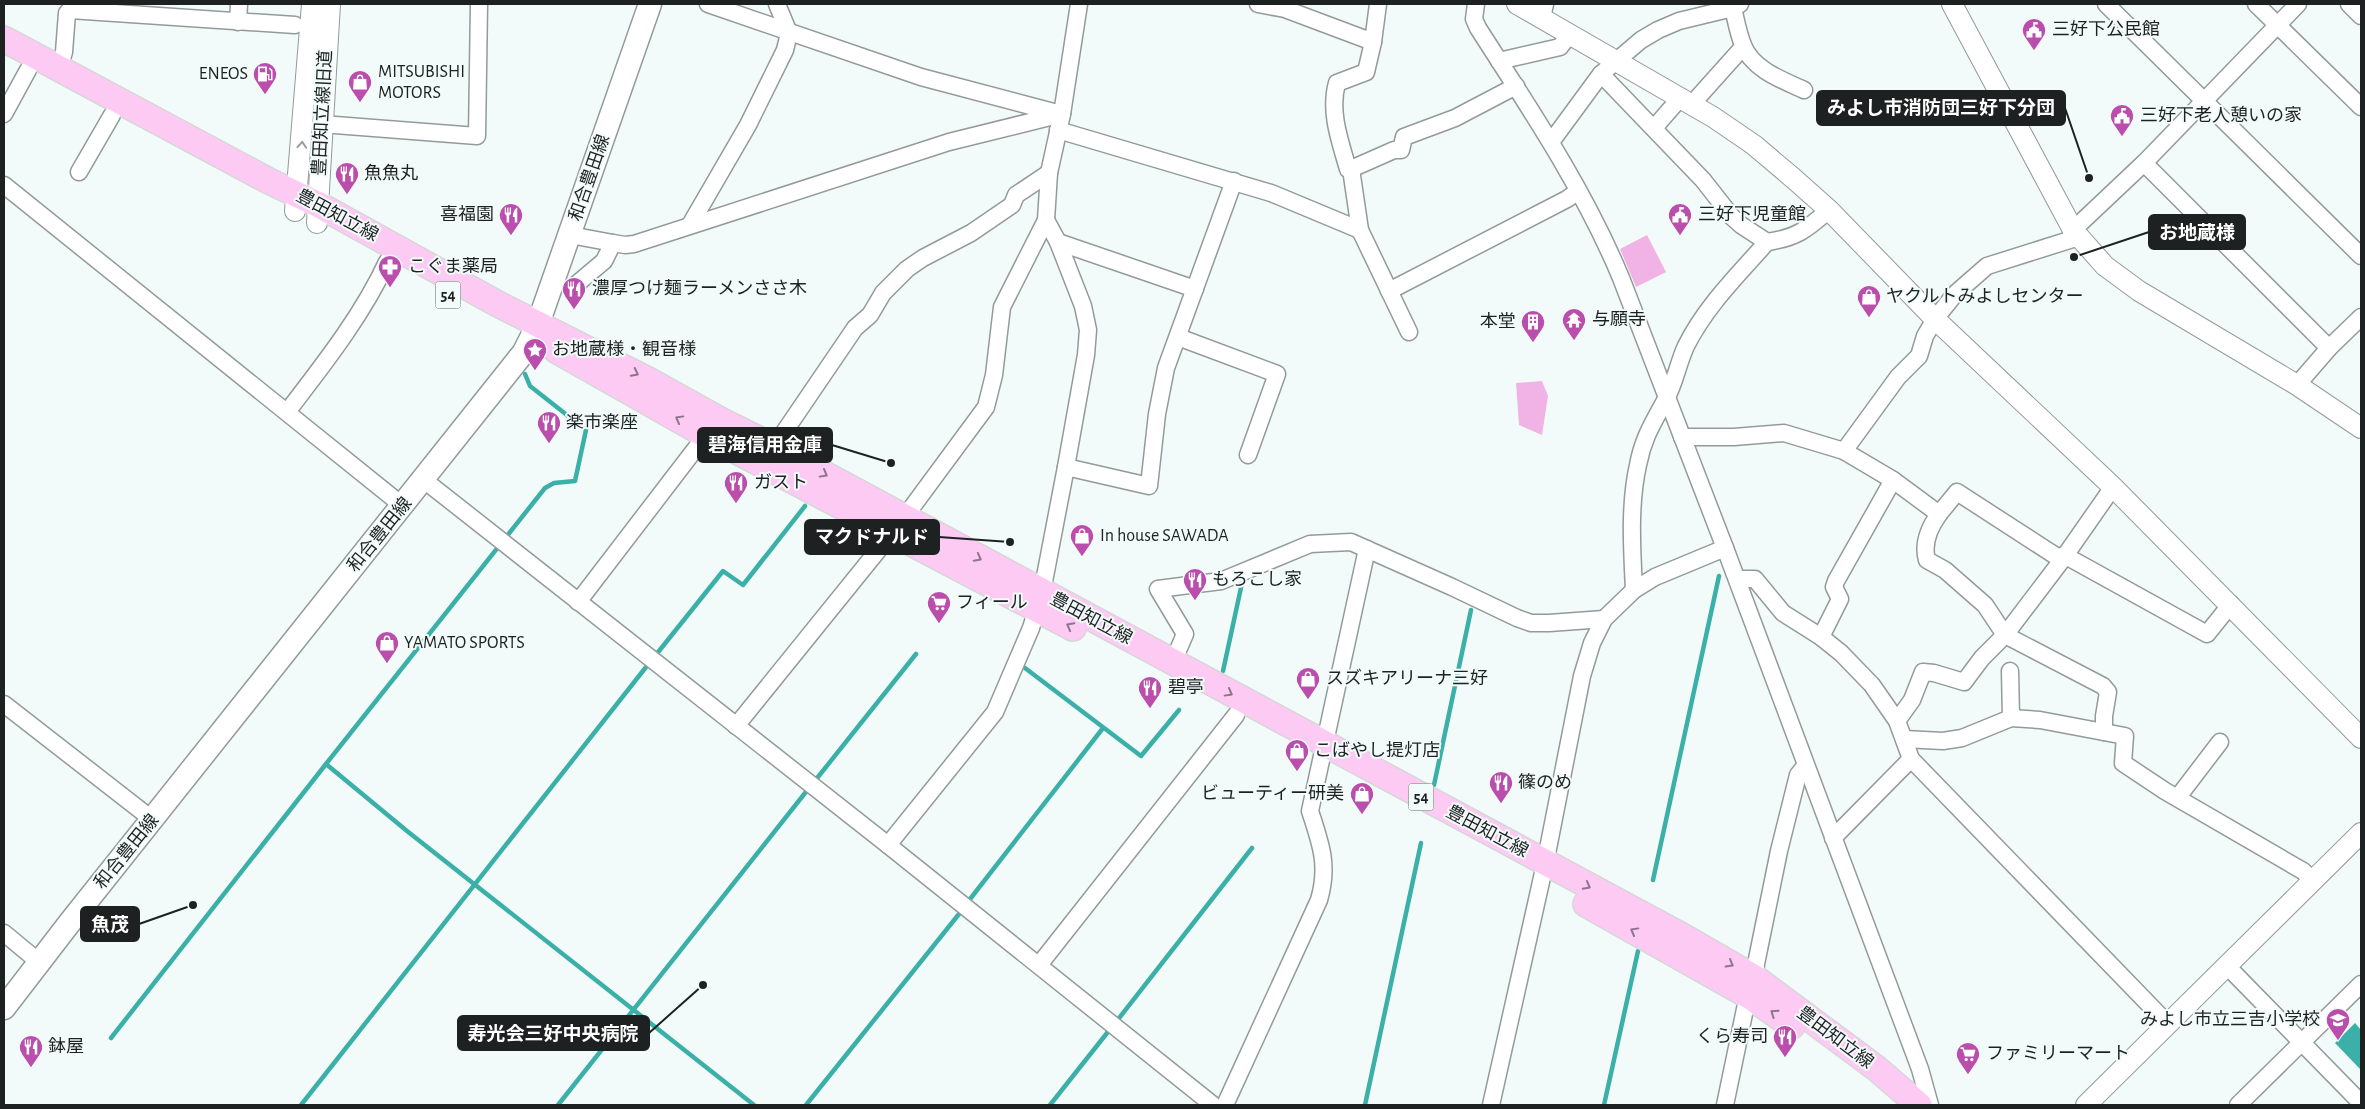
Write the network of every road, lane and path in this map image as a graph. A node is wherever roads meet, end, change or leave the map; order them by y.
1 (239, 4) edge
2 (312, 4) edge
3 (330, 4) edge
4 (479, 4) edge
5 (650, 4) edge
6 (708, 4) edge
7 (777, 4) edge
8 (1079, 4) edge
9 (1258, 4) edge
10 (1378, 4) edge
11 (1476, 4) edge
12 (1517, 4) edge
13 (1952, 4) edge
14 (2106, 4) edge
15 (2256, 4) edge
16 (2298, 4) edge
17 (2349, 4) edge
18 (1736, 6) edge
19 (1544, 11) edge
20 (2361, 16) edge
21 (238, 22) junction
22 (295, 25) dead end
23 (2278, 25) junction
24 (789, 33) junction
25 (1569, 35) junction
26 (4, 39) edge
27 (1373, 42) junction
28 (1743, 47) junction
29 (4, 57) edge
30 (1499, 61) junction
31 (1618, 61) junction
32 (59, 68) junction
33 (28, 70) junction
34 (1601, 74) junction
35 (1516, 86) junction
36 (1804, 90) dead end
37 (1687, 101) junction
38 (2205, 101) junction
39 (2361, 107) edge
40 (4, 114) edge
41 (112, 115) junction
42 (1060, 122) junction
43 (322, 124) junction
44 (1654, 128) junction
45 (1551, 142) junction
46 (2144, 164) junction
47 (1351, 168) junction
48 (79, 172) dead end
49 (1049, 173) junction
50 (1234, 181) junction
51 (4, 185) edge
52 (1578, 191) junction
53 (295, 202) junction
54 (1829, 210) junction
55 (318, 214) junction
56 (1046, 220) junction
57 (690, 225) junction
58 (1360, 230) junction
59 (2076, 234) junction
60 (570, 235) junction
61 (1058, 242) junction
62 (1767, 242) junction
63 (613, 243) junction
64 (2361, 256) edge
65 (387, 262) junction
66 (572, 288) dead end
67 (1194, 289) junction
68 (1389, 291) junction
69 (2361, 317) edge
70 (1935, 319) junction
71 (535, 331) junction
72 (1409, 332) dead end
73 (1178, 337) junction
74 (2329, 348) junction
75 (2297, 385) junction
76 (1667, 398) junction
77 (287, 412) junction
78 (2361, 428) edge
79 (706, 435) junction
80 (1682, 437) junction
81 (774, 447) junction
82 (1844, 451) junction
83 (1248, 455) dead end
84 (1066, 467) junction
85 (424, 480) junction
86 (1893, 480) junction
87 (2113, 487) junction
88 (403, 506) junction
89 (1939, 514) junction
90 (898, 526) junction
91 (1725, 548) junction
92 (1367, 549) junction
93 (2063, 557) junction
94 (1737, 580) junction
95 (1634, 590) junction
96 (1039, 600) junction
97 (578, 602) junction
98 (2231, 604) junction
99 (1604, 620) junction
100 (2006, 635) junction
101 (1822, 637) junction
102 (1173, 662) junction
103 (2010, 671) dead end
104 (4, 704) edge
105 (1236, 715) junction
106 (2011, 718) junction
107 (1897, 721) junction
108 (736, 726) junction
109 (2104, 732) junction
110 (2361, 738) edge
111 (1904, 739) junction
112 (2220, 742) dead end
113 (1322, 753) junction
114 (1911, 759) junction
115 (1805, 766) junction
116 (2178, 797) junction
117 (153, 820) junction
118 (2361, 833) edge
119 (1833, 838) junction
120 (888, 845) junction
121 (1543, 871) junction
122 (2312, 880) junction
123 (4, 933) edge
124 (39, 962) junction
125 (1039, 965) junction
126 (2227, 966) junction
127 (2361, 984) edge
128 (1753, 988) junction
129 (4, 1008) edge
130 (2168, 1024) junction
131 (2303, 1042) junction
132 (2361, 1103) edge
133 (1213, 1105) edge
134 (1225, 1105) edge
135 (1491, 1105) edge
136 (1725, 1105) edge
137 (1897, 1105) edge
138 (1920, 1105) edge
139 (1930, 1105) edge
140 (2086, 1105) edge
141 (2238, 1105) edge

1 - 21 street
53 -> 2 street, 豊田知立線旧道
3 - 43 street, 豊田知立線旧道
4 - 43 street
5 - 60 main road, 和合豊田線
6 - 24 street
7 - 24 street
8 - 42 street
9 - 27 street
10 - 27 street
11 - 30 street
12 - 19 street
13 - 59 street
14 - 38 street
15 - 23 street
16 - 23 street
17 - 20 street
18 - 28 street
18 - 31 street
19 - 25 street
21 - 22 street
21 - 32 street
23 - 38 street
23 - 39 street
24 - 42 street
24 - 57 street
25 - 30 street
25 - 31 street
26 - 32 main road, 豊田知立線 / 54
27 - 47 street
28 - 36 street
28 - 37 street
29 - 33 main road, 豊田知立線 / 54
30 - 35 street
31 - 34 street
31 - 37 street
32 - 53 main road, 豊田知立線 / 54
33 - 40 street
33 - 41 main road, 豊田知立線 / 54
34 - 44 street
34 - 45 street
35 - 45 street
35 - 47 street
37 - 44 street
37 - 54 street
38 - 46 street
38 - 64 street
41 - 48 street
41 - 53 main road, 豊田知立線 / 54
42 - 49 street
42 - 50 street
42 - 57 street
43 - 55 street, 豊田知立線旧道
44 - 62 street
45 - 52 street
46 - 59 street
46 - 74 street
47 - 58 street
49 - 56 street
49 - 81 street
50 - 58 street
50 - 67 street
51 - 77 street
52 - 68 street
52 - 76 street
53 - 55 main road, 豊田知立線 / 54
54 - 62 street
54 - 70 street
55 - 65 main road, 豊田知立線 / 54
55 - 71 main road, 豊田知立線 / 54
56 - 61 street
56 - 90 street
57 - 63 street
58 - 68 street
59 - 70 street
59 - 75 street
60 - 63 street
60 - 71 main road, 和合豊田線
61 - 67 street
61 - 84 street
62 - 76 street
63 - 66 street
65 - 71 main road, 豊田知立線 / 54
65 - 77 street
67 - 73 street
68 - 72 street
69 - 74 street
70 - 82 street
70 - 87 street
79 -> 71 main road, 豊田知立線 / 54
71 -> 81 main road, 豊田知立線 / 54
71 - 85 main road, 和合豊田線
73 - 83 street
73 - 84 street
74 - 75 street
75 - 78 street
76 - 80 street
76 - 95 street
77 - 88 street
79 - 90 main road, 豊田知立線 / 54
79 - 97 street
80 - 82 street
80 - 91 street
81 -> 90 main road, 豊田知立線 / 54
82 - 86 street
84 - 96 street
85 - 88 main road, 和合豊田線
85 - 97 street
86 - 89 street
86 - 101 street
87 - 93 street
87 - 98 street
88 - 117 main road, 和合豊田線
89 - 93 street
89 - 100 street
90 - 96 main road, 豊田知立線 / 54
90 - 108 street
91 - 94 street
91 - 95 street
92 - 99 street
92 - 102 street
92 - 113 street
93 - 98 street
93 - 100 street
94 - 101 street
94 - 115 street
95 - 99 street
96 - 102 main road, 豊田知立線 / 54
105 -> 96 main road, 豊田知立線 / 54
96 - 120 street
97 - 108 street
98 - 110 street
99 - 121 street
100 - 107 street
100 - 109 street
101 - 107 street
102 -> 113 main road, 豊田知立線 / 54
103 - 106 street
104 - 117 street
105 - 113 main road, 豊田知立線 / 54
105 - 125 street
106 - 109 street
106 - 111 street
107 - 111 street
108 - 120 street
109 - 116 street
111 - 114 street
112 - 116 street
113 - 121 main road, 豊田知立線 / 54
113 - 134 street
114 - 119 street
114 - 130 street
115 - 119 street
115 - 128 street
116 - 122 street
117 - 124 main road, 和合豊田線
118 - 122 street
119 - 139 street
120 - 125 street
121 - 128 main road, 豊田知立線 / 54
121 - 135 street
122 - 126 street
123 - 124 street
124 - 129 main road, 和合豊田線
125 - 133 street
126 - 130 street
126 - 131 street
127 - 131 street
128 - 136 street
137 -> 128 main road, 豊田知立線 / 54
128 - 138 main road, 豊田知立線 / 54
130 - 140 street
131 - 132 street
131 - 141 street

